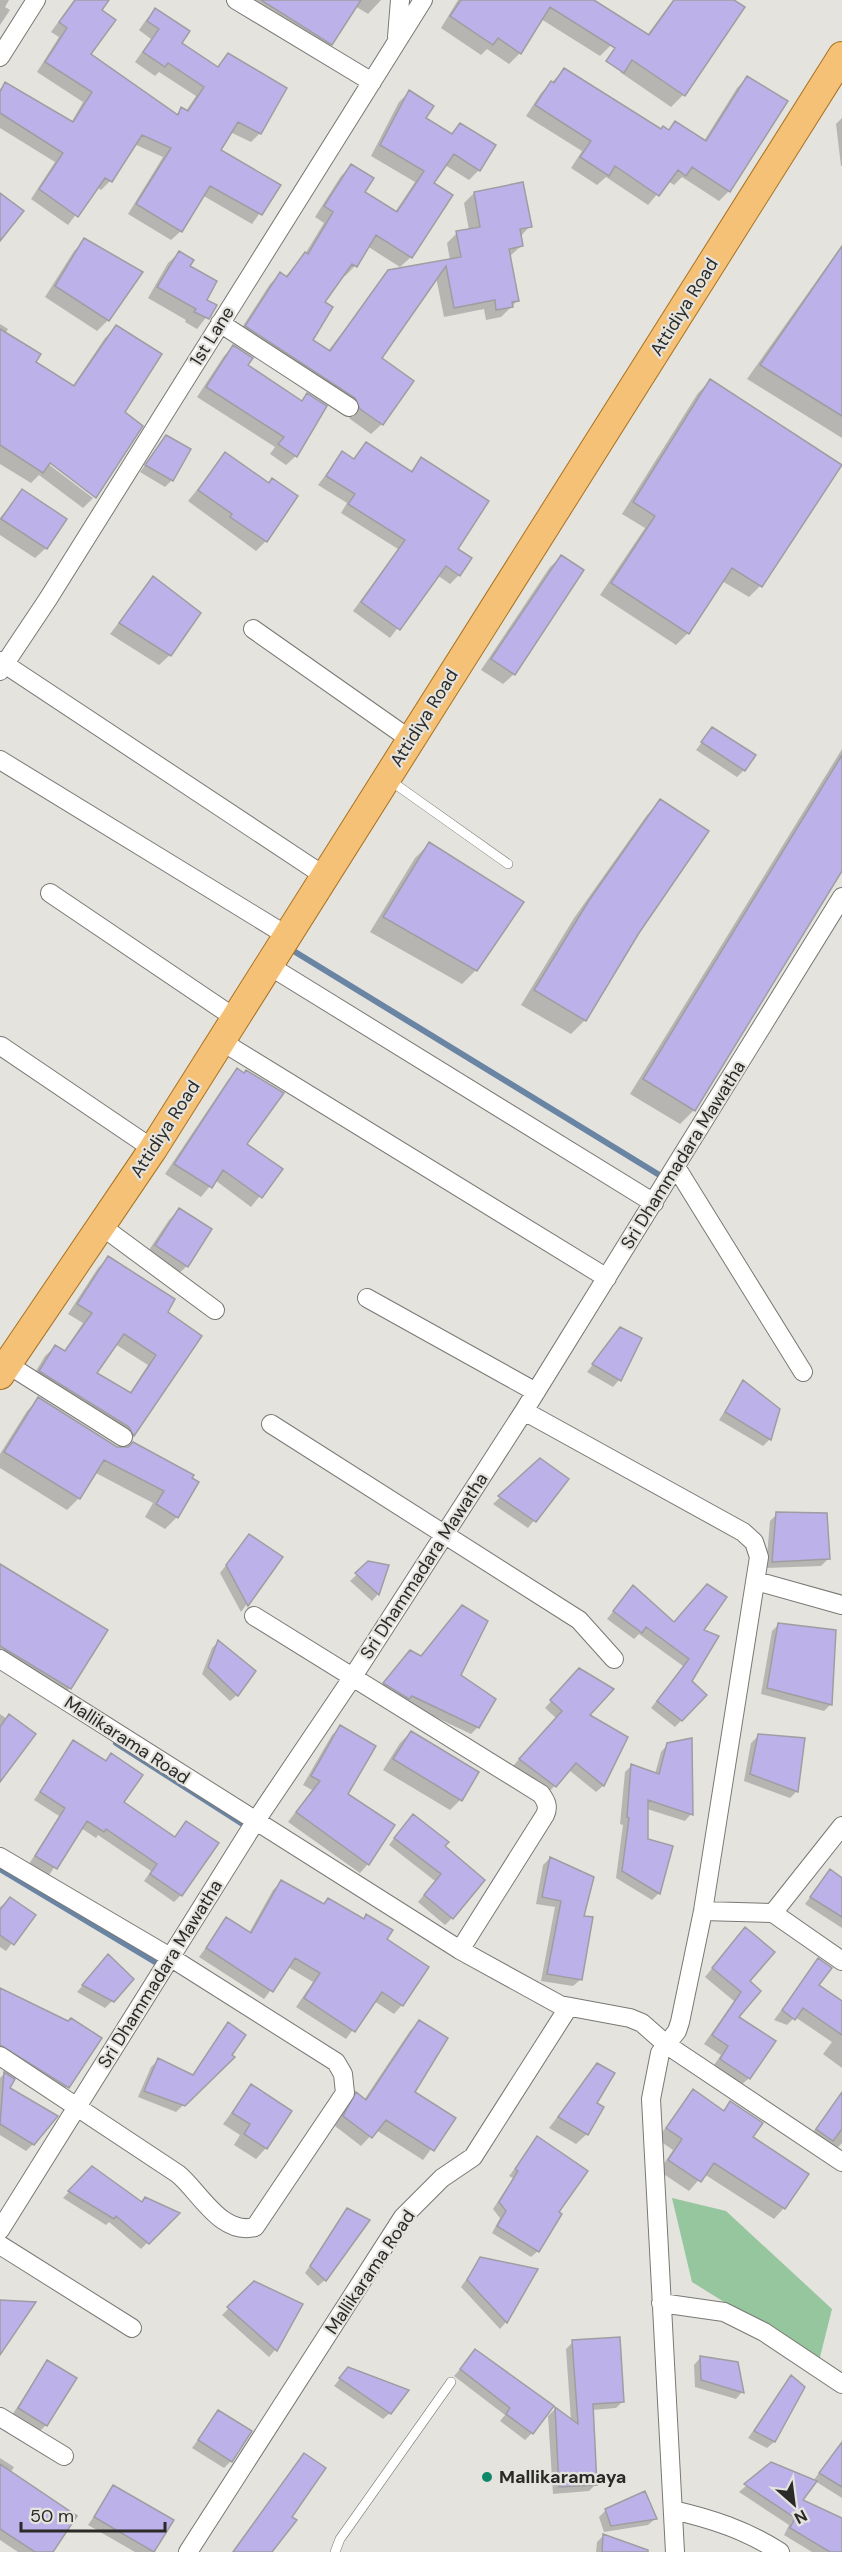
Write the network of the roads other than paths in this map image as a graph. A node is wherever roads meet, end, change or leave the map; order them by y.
1 (36, 0) edge
2 (236, 0) edge
3 (400, 0) edge
4 (423, 0) edge
5 (397, 41) junction
6 (842, 56) edge
7 (0, 57) edge
8 (372, 82) junction
9 (220, 323) junction
10 (349, 407) dead end
11 (253, 629) dead end
12 (2, 665) edge
13 (411, 740) junction
14 (0, 760) edge
15 (386, 778) junction
16 (508, 864) dead end
17 (323, 875) junction
18 (50, 893) dead end
19 (842, 897) edge
20 (286, 935) junction
21 (268, 965) junction
22 (228, 1030) junction
23 (1, 1046) edge
24 (153, 1149) junction
25 (676, 1167) junction
26 (654, 1203) junction
27 (99, 1225) junction
28 (607, 1278) junction
29 (367, 1298) dead end
30 (215, 1310) dead end
31 (4, 1370) edge
32 (803, 1372) dead end
33 (536, 1392) junction
34 (524, 1411) junction
35 (271, 1424) dead end
36 (123, 1437) dead end
37 (446, 1533) junction
38 (756, 1581) junction
39 (842, 1605) edge
40 (254, 1616) dead end
41 (0, 1659) edge
42 (614, 1659) dead end
43 (352, 1678) junction
44 (255, 1822) junction
45 (842, 1826) edge
46 (0, 1857) edge
47 (703, 1911) junction
48 (773, 1913) junction
49 (460, 1950) junction
50 (170, 1957) junction
51 (842, 1960) edge
52 (568, 2008) junction
53 (667, 2045) junction
54 (0, 2056) edge
55 (78, 2106) junction
56 (842, 2162) edge
57 (0, 2230) edge
58 (0, 2245) edge
59 (661, 2303) junction
60 (132, 2328) dead end
61 (451, 2382) dead end
62 (842, 2384) edge
63 (0, 2417) edge
64 (64, 2456) dead end
65 (673, 2510) junction
66 (188, 2552) edge
67 (335, 2552) edge
68 (675, 2552) edge
69 (780, 2552) edge

1 - 7 street
2 - 8 street
3 - 5 street
4 - 5 street, 1st Lane
5 - 8 street, 1st Lane
6 - 13 main road, Attidiya Road
8 - 9 street, 1st Lane
9 - 10 street
9 - 12 street, 1st Lane
11 - 13 street
12 - 17 street
13 - 15 main road, Attidiya Road
14 - 20 street
15 - 16 lane
15 - 17 main road, Attidiya Road
17 - 20 main road, Attidiya Road
18 - 22 street
19 - 25 street, Sri Dhammadara Mawatha
20 - 21 main road, Attidiya Road
21 - 22 main road, Attidiya Road
21 - 26 street
22 - 24 main road, Attidiya Road
22 - 28 street
23 - 24 street
24 - 27 main road, Attidiya Road
25 - 26 street, Sri Dhammadara Mawatha
25 - 32 street
26 - 28 street, Sri Dhammadara Mawatha
27 - 30 street
27 - 31 main road, Attidiya Road
28 - 33 street, Sri Dhammadara Mawatha
29 - 33 street
31 - 36 street
33 - 34 street, Sri Dhammadara Mawatha
34 - 37 street, Sri Dhammadara Mawatha
34 - 38 street
35 - 37 street
37 - 42 street
37 - 43 street, Sri Dhammadara Mawatha
38 - 39 street
38 - 47 street
40 - 43 street
41 - 44 street, Mallikarama Road
43 - 44 street, Sri Dhammadara Mawatha
43 - 49 street
44 - 49 street, Mallikarama Road
44 - 50 street, Sri Dhammadara Mawatha
45 - 48 street
46 - 50 street
47 - 48 street
47 - 53 street
48 - 51 street
49 - 52 street, Mallikarama Road
50 - 55 street, Sri Dhammadara Mawatha
50 - 55 street
52 - 53 street, Mallikarama Road
52 - 66 street, Mallikarama Road
53 - 56 street, Mallikarama Road
53 - 59 street
54 - 55 street
55 - 57 street, Sri Dhammadara Mawatha
58 - 60 street
59 - 62 street
59 - 65 street
61 - 67 lane
63 - 64 street
65 - 68 street
65 - 69 street

